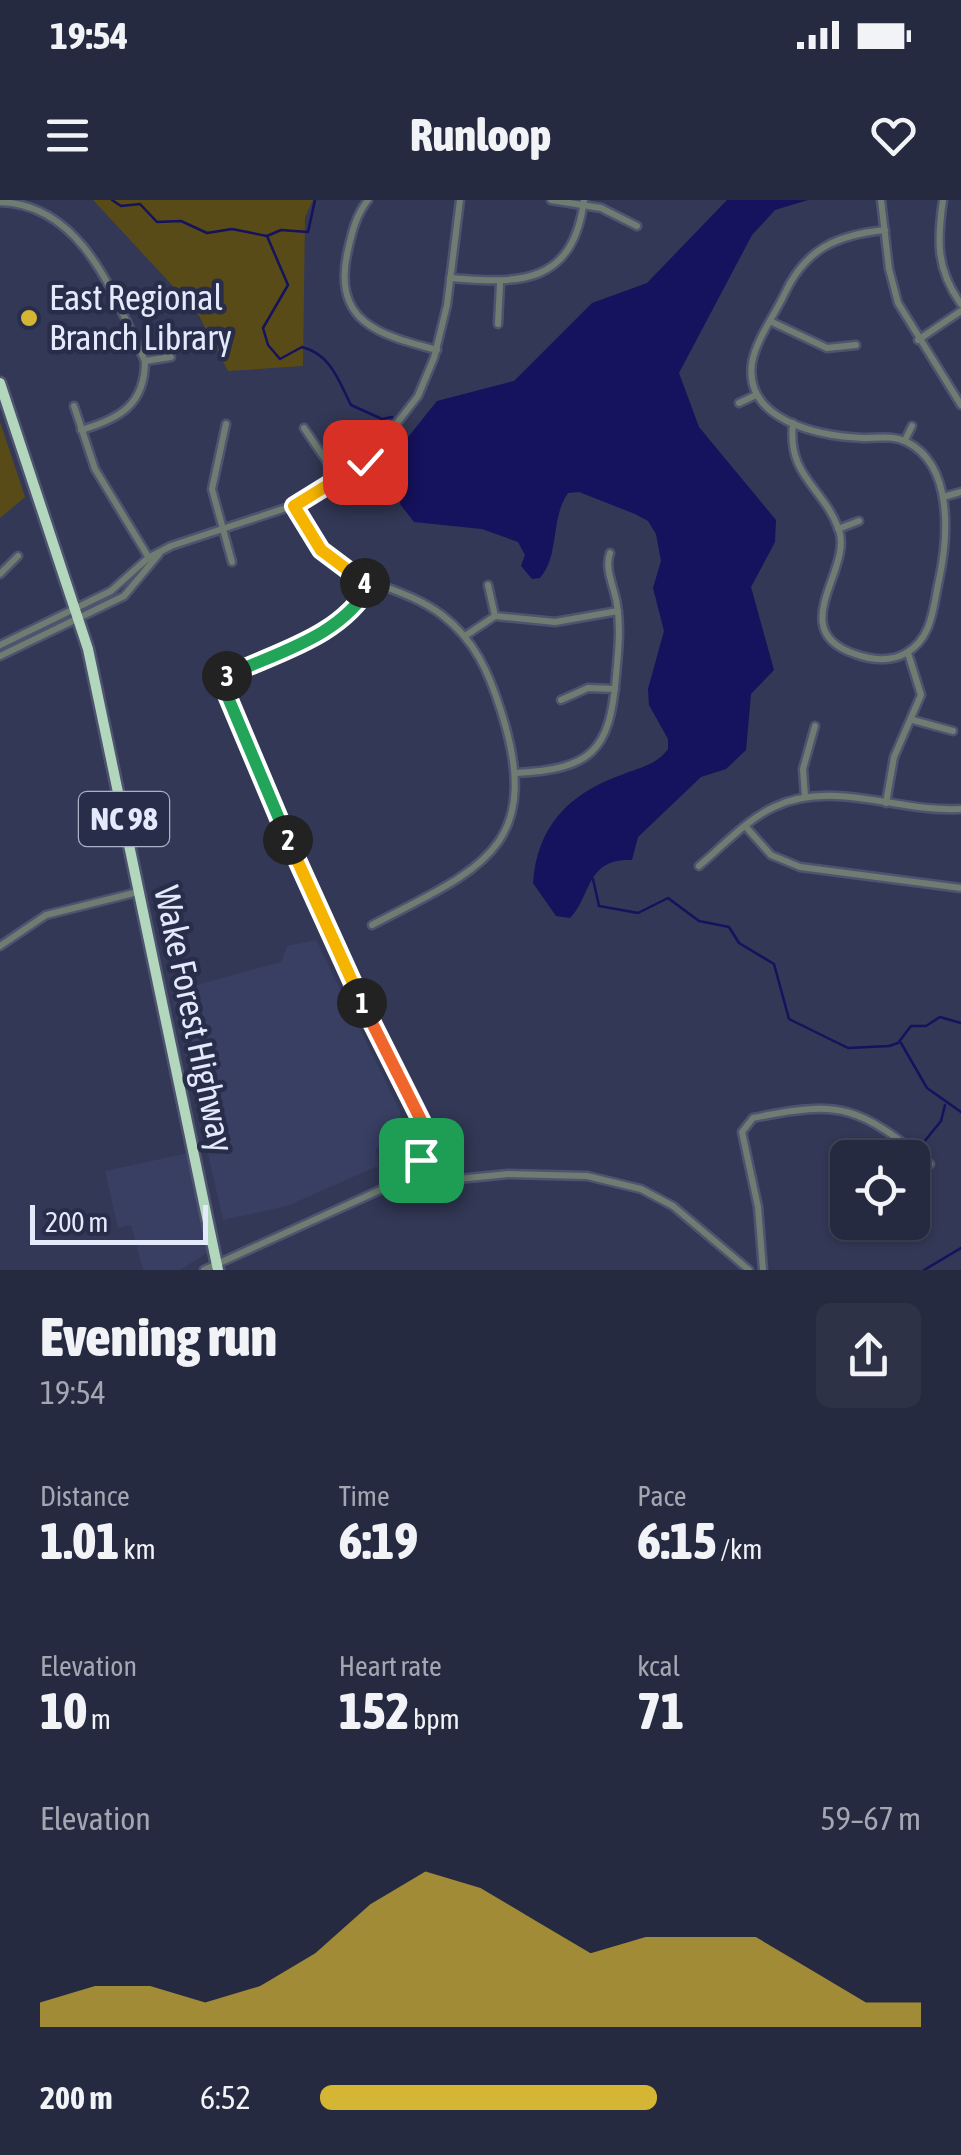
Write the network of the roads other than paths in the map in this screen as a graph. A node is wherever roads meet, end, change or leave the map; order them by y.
1 (368, 200) edge
2 (460, 200) edge
3 (551, 200) edge
4 (881, 200) edge
5 (943, 200) edge
6 (0, 202) edge
7 (584, 202) edge
8 (637, 226) dead end
9 (885, 230) junction
10 (450, 278) junction
11 (500, 284) junction
12 (961, 308) edge
13 (772, 322) junction
14 (498, 324) dead end
15 (918, 340) junction
16 (856, 345) dead end
17 (437, 350) junction
18 (170, 357) dead end
19 (145, 362) junction
20 (0, 383) edge
21 (756, 395) junction
22 (739, 403) dead end
23 (961, 405) edge
24 (74, 406) dead end
25 (793, 423) junction
26 (226, 424) dead end
27 (912, 426) dead end
28 (304, 428) dead end
29 (81, 430) junction
30 (904, 440) junction
31 (340, 481) junction
32 (961, 492) edge
33 (943, 496) junction
34 (294, 506) junction
35 (859, 521) dead end
36 (838, 529) junction
37 (221, 530) junction
38 (610, 552) dead end
39 (18, 556) dead end
40 (151, 560) junction
41 (232, 562) dead end
42 (0, 574) edge
43 (488, 584) dead end
44 (370, 585) junction
45 (78, 611) junction
46 (618, 611) junction
47 (495, 616) junction
48 (465, 636) junction
49 (0, 644) edge
50 (908, 653) junction
51 (0, 656) edge
52 (212, 681) dead end
53 (223, 682) junction
54 (615, 689) junction
55 (562, 700) dead end
56 (913, 720) junction
57 (815, 726) dead end
58 (953, 731) dead end
59 (516, 773) junction
60 (805, 797) junction
61 (886, 804) junction
62 (961, 809) edge
63 (746, 826) junction
64 (700, 866) dead end
65 (961, 888) edge
66 (139, 891) junction
67 (372, 925) dead end
68 (0, 946) edge
69 (898, 1140) edge
70 (390, 1186) junction
71 (217, 1267) edge
72 (204, 1270) edge
73 (749, 1270) edge
74 (763, 1270) edge

1 - 17 street
2 - 10 street
3 - 7 street
4 - 9 street
5 - 12 street
6 - 19 street
7 - 8 street
7 - 11 street
9 - 13 street
9 - 15 street
10 - 11 street
10 - 17 street
11 - 14 street
12 - 15 street
13 - 16 street
13 - 21 street
15 - 23 street
17 - 31 street
18 - 19 street
19 - 29 street
20 - 45 highway, Wake Forest Highway / NC 98
21 - 22 street
21 - 25 street
24 - 29 street
25 - 30 street
25 - 36 street
26 - 37 street
27 - 30 street
28 - 31 street
29 - 40 street
30 - 33 street
31 - 34 street
32 - 33 street
33 - 50 street
34 - 37 street
34 - 44 street
35 - 36 street
36 - 50 street
37 - 40 street
37 - 41 street
38 - 46 street
39 - 42 street
40 - 45 street
43 - 47 street
44 - 48 street
44 - 53 street
45 - 49 street
45 - 51 street
45 - 66 highway, Wake Forest Highway / NC 98
46 - 47 street
46 - 54 street
47 - 48 street
48 - 59 street
50 - 56 street
52 - 53 street
53 - 70 street
54 - 55 street
54 - 59 street
56 - 58 street
56 - 61 street
57 - 60 street
59 - 67 street
60 - 61 street
60 - 63 street
61 - 62 street
63 - 64 street
63 - 65 street
66 - 68 street
66 - 71 highway, Wake Forest Highway / NC 98
69 - 74 street
70 - 71 street
70 - 73 street
71 - 72 street

